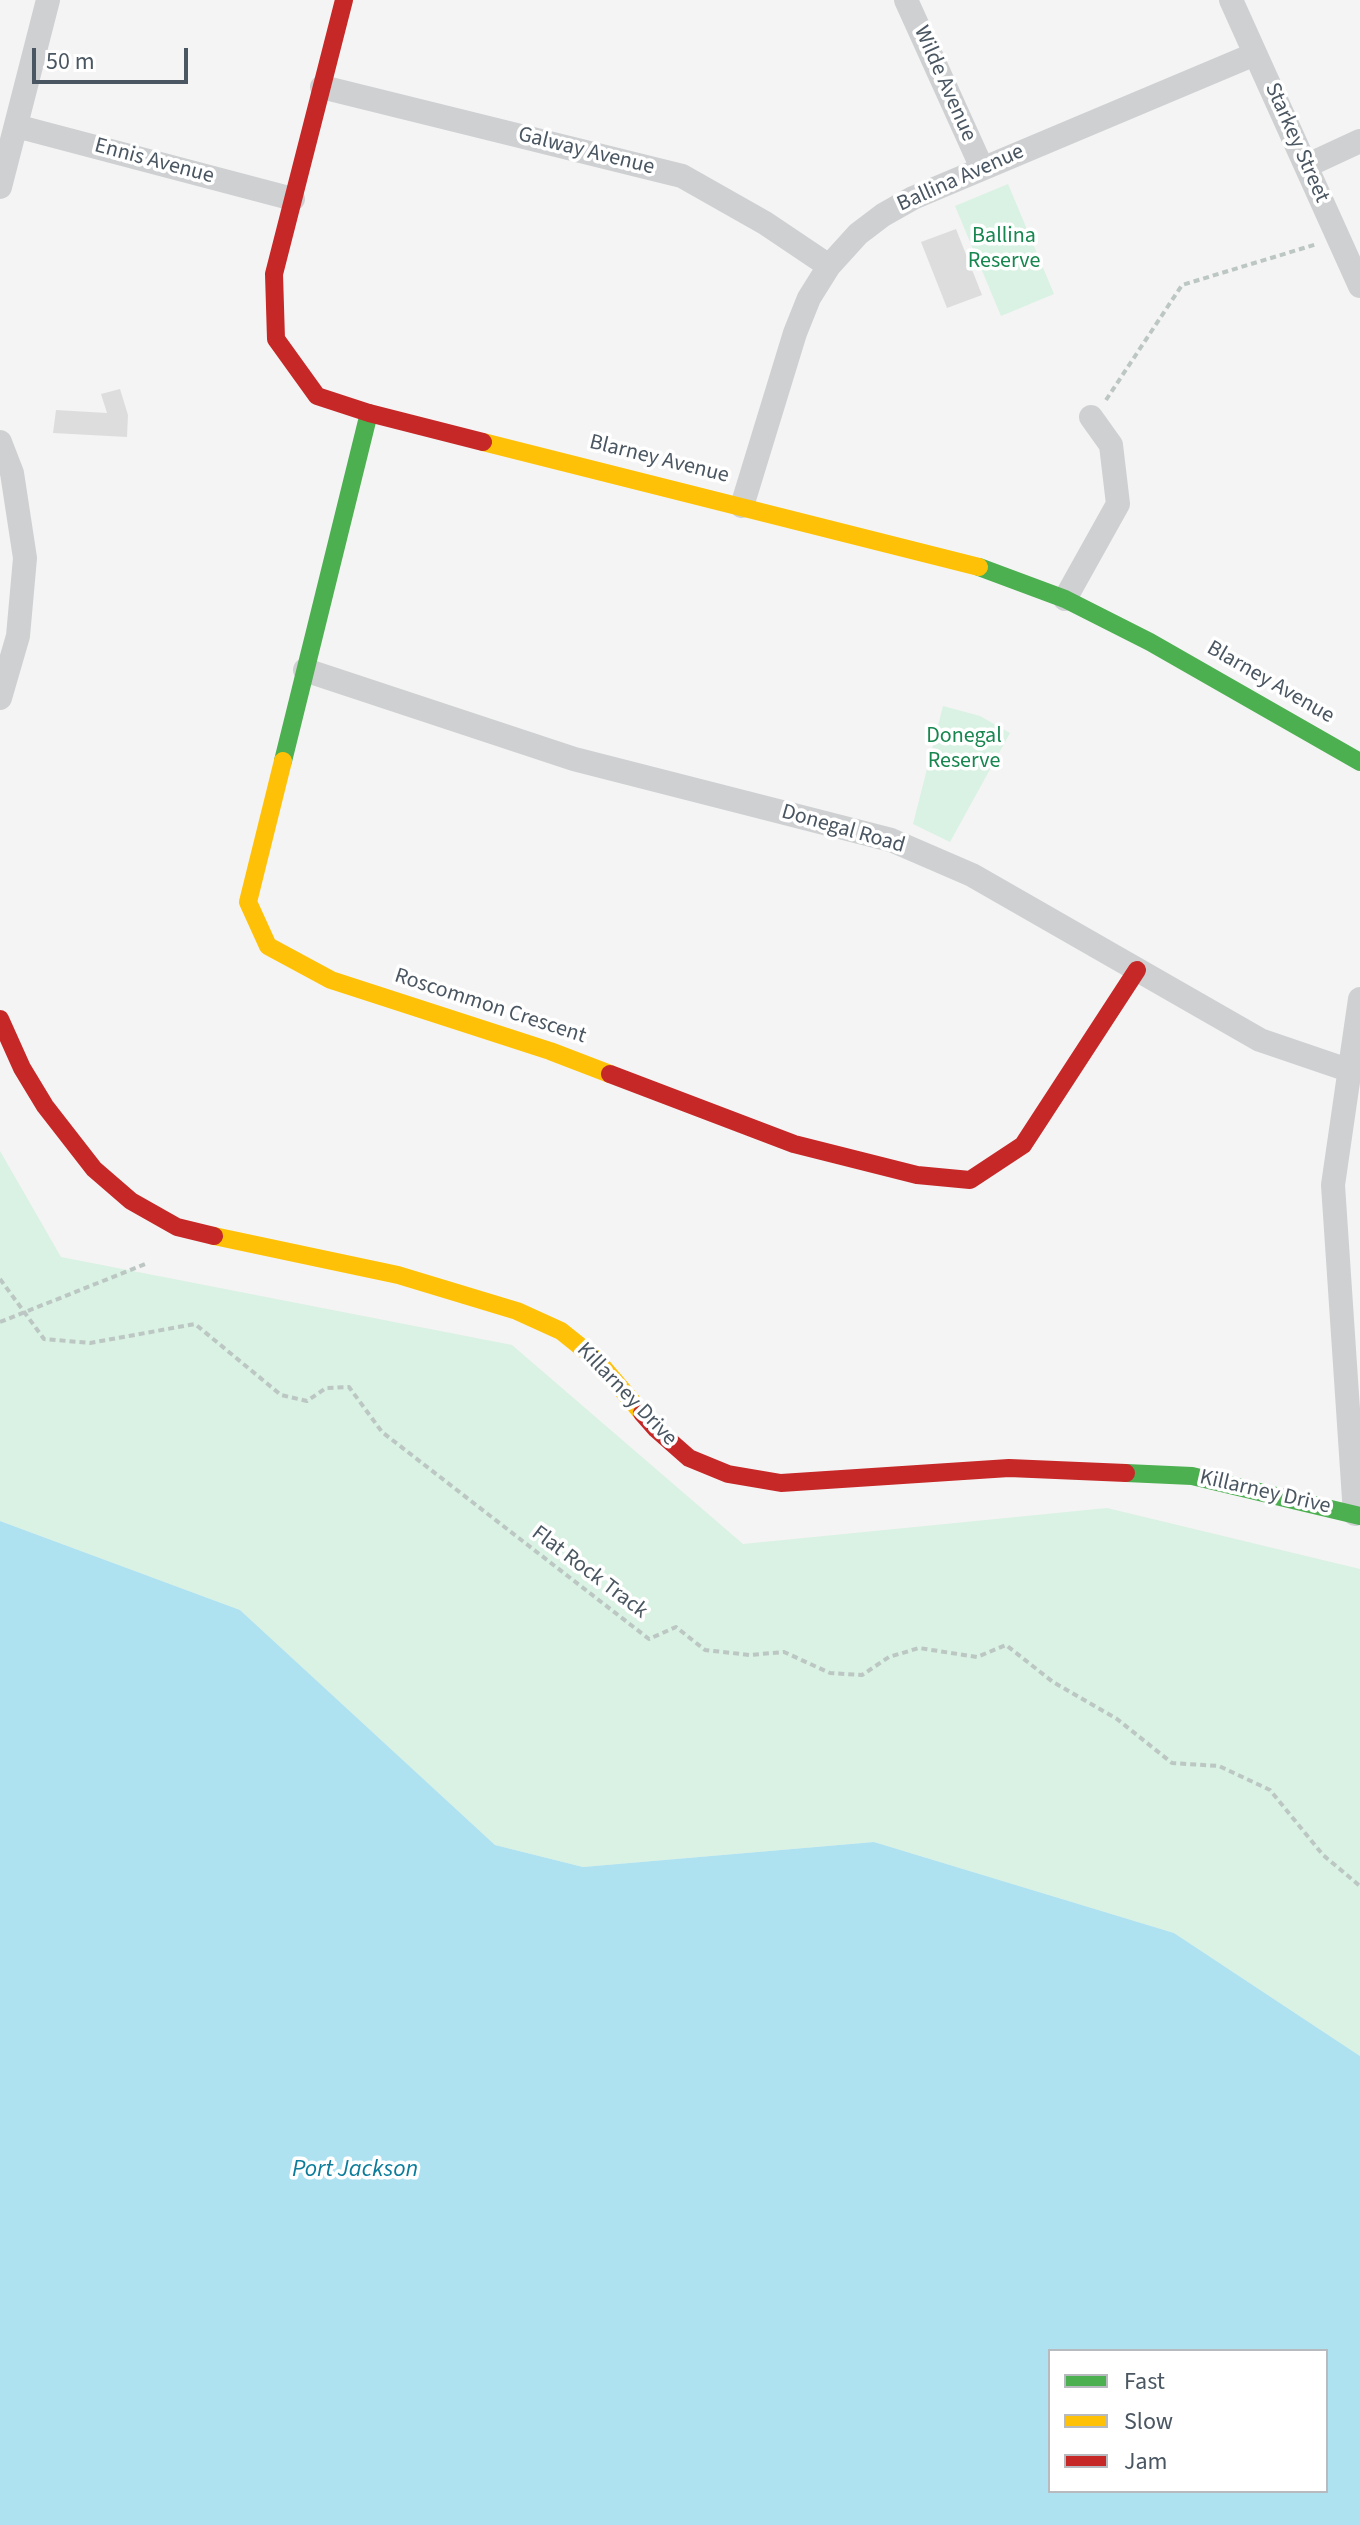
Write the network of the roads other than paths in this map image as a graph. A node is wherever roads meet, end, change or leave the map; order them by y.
1 (48, 0) edge
2 (344, 0) edge
3 (906, 0) edge
4 (1231, 0) edge
5 (1255, 54) junction
6 (322, 87) junction
7 (16, 126) junction
8 (1360, 141) edge
9 (1306, 166) junction
10 (982, 168) junction
11 (0, 187) edge
12 (293, 199) junction
13 (829, 266) junction
14 (1360, 286) edge
15 (369, 413) junction
16 (1091, 417) road end
17 (0, 442) edge
18 (742, 506) junction
19 (1065, 599) junction
20 (305, 670) junction
21 (0, 698) edge
22 (1360, 762) edge
23 (1137, 970) junction
24 (1360, 999) edge
25 (0, 1019) edge
26 (1348, 1070) junction
27 (1358, 1515) edge

1 - 7 street
2 - 6 street, Blarney Avenue
3 - 10 street, Wilde Avenue
4 - 5 street, Starkey Street
5 - 9 street, Starkey Street
5 - 10 street, Ballina Avenue
6 - 12 street, Blarney Avenue
6 - 13 street, Galway Avenue
7 - 11 street
7 - 12 street, Ennis Avenue
8 - 9 street
9 - 14 street, Starkey Street
10 - 13 street, Ballina Avenue
12 - 15 street, Blarney Avenue
13 - 18 street, Ballina Avenue
15 - 18 street, Blarney Avenue
15 - 20 street, Roscommon Crescent
16 - 19 street
17 - 21 street
18 - 19 street, Blarney Avenue
19 - 22 street, Blarney Avenue
20 - 23 street, Donegal Road
20 - 23 street, Roscommon Crescent
23 - 26 street, Donegal Road
24 - 26 street
25 - 27 street, Killarney Drive
26 - 27 street

